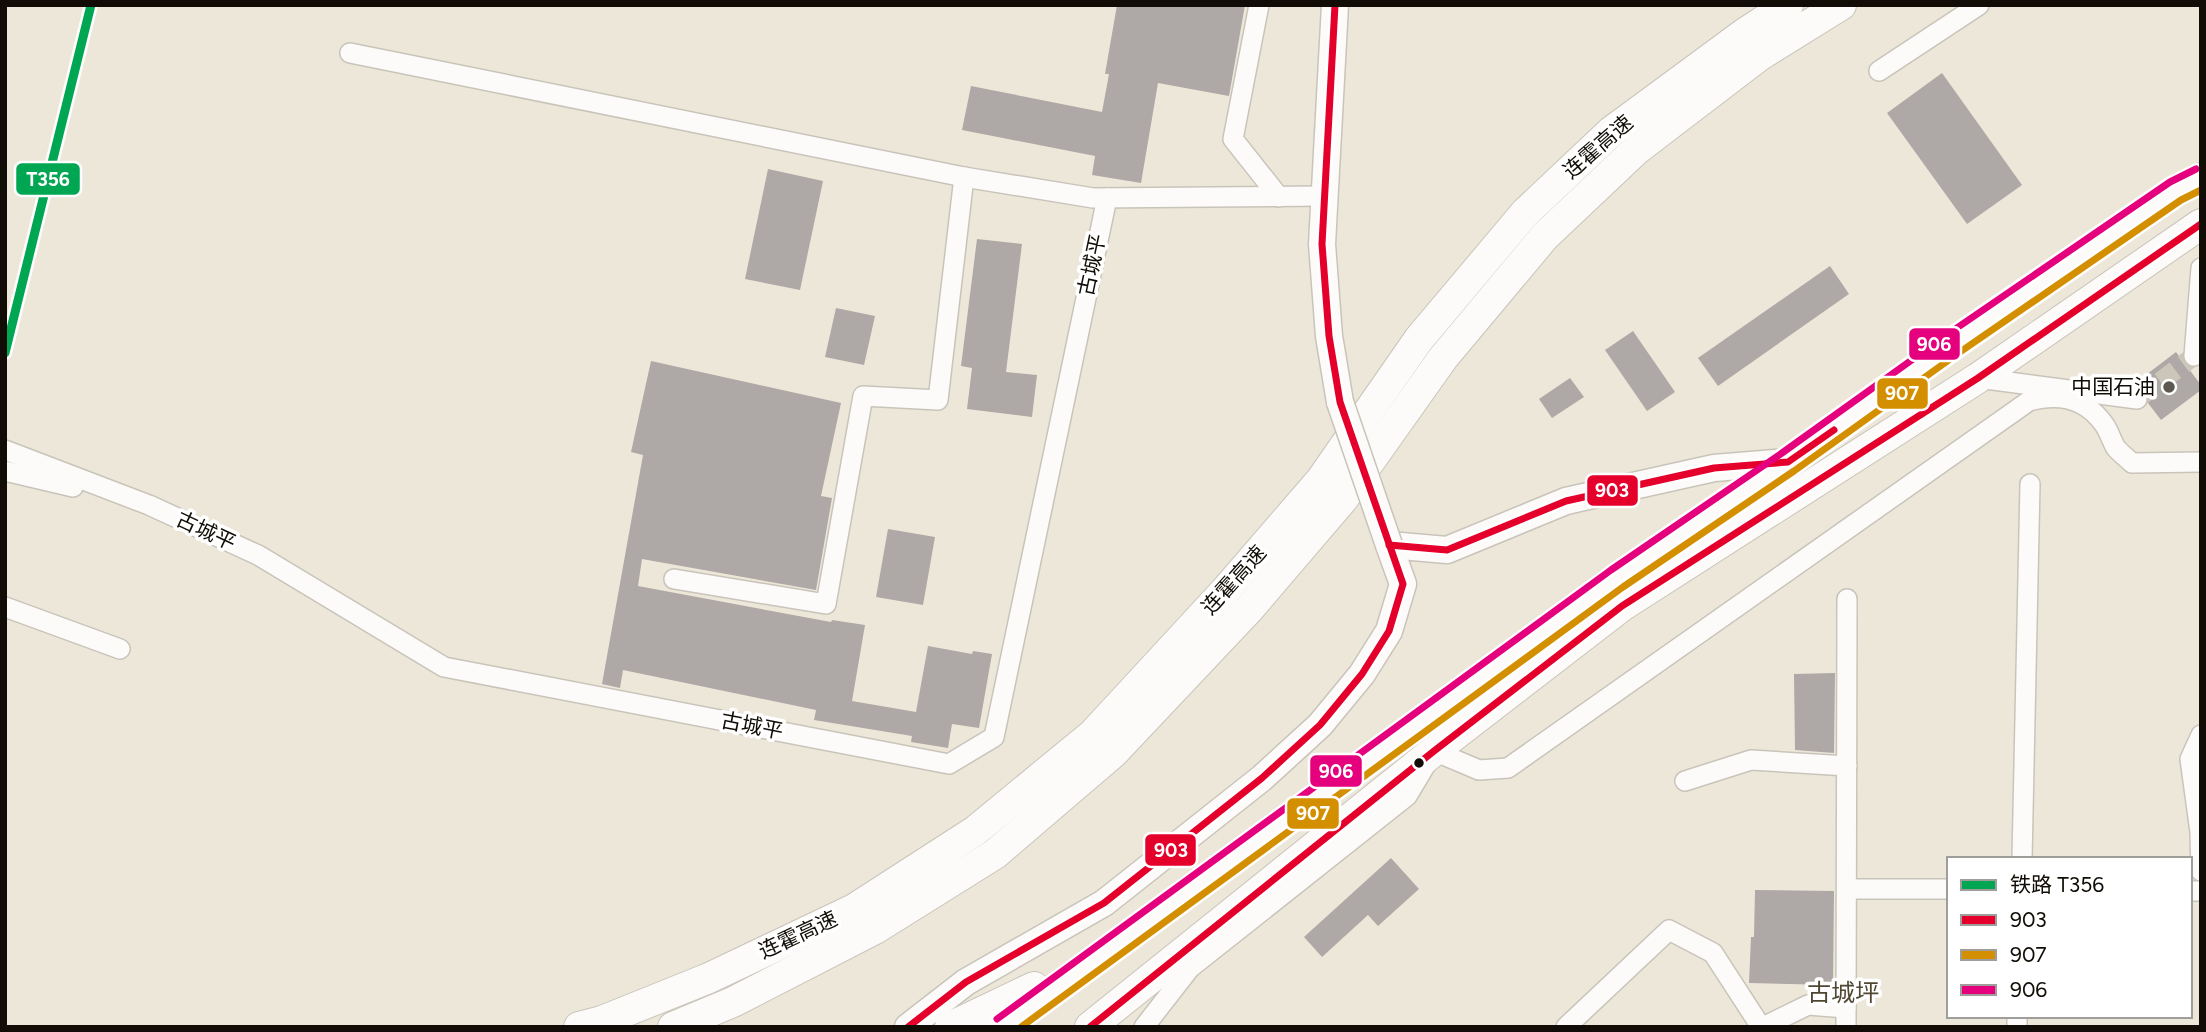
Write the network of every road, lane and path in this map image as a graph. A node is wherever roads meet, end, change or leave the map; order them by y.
1 (1259, 5) edge
2 (1335, 5) edge
3 (1788, 5) edge
4 (1842, 5) edge
5 (1979, 5) edge
6 (350, 53) dead end
7 (1880, 71) dead end
8 (964, 177) junction
9 (2201, 177) edge
10 (1325, 196) junction
11 (1279, 197) junction
12 (1107, 198) junction
13 (2201, 224) edge
14 (2201, 268) edge
15 (2194, 356) dead end
16 (1978, 377) junction
17 (2137, 399) tunnel mouth
18 (5, 450) edge
19 (1788, 462) junction
20 (2201, 462) edge
21 (5, 471) edge
22 (2029, 484) dead end
23 (149, 505) junction
24 (1390, 545) junction
25 (674, 579) dead end
26 (1847, 599) dead end
27 (5, 607) edge
28 (120, 649) dead end
29 (2201, 734) edge
30 (1434, 751) junction
31 (1847, 766) junction
32 (1685, 781) dead end
33 (2022, 857) edge
34 (2201, 871) edge
35 (1847, 889) junction
36 (1947, 889) edge
37 (1100, 956) junction
38 (1846, 1017) edge
39 (1091, 1026) edge
40 (579, 1027) edge
41 (673, 1027) edge
42 (908, 1027) edge
43 (950, 1027) edge
44 (1003, 1027) edge
45 (1144, 1027) edge
46 (1566, 1027) edge
47 (1762, 1027) edge

1 - 11 street
2 - 10 main road
3 - 40 highway, 连霍高速
4 - 41 highway, 连霍高速
5 - 7 street
6 - 8 street
8 - 12 street
8 - 25 street
9 - 19 highway
10 - 11 street
10 - 24 main road, bridge
11 - 12 street
12 - 23 street, 古城平
13 - 16 highway
14 - 15 street
16 - 17 street
16 - 30 highway
18 - 23 street, 古城平
19 - 24 main road
19 - 37 highway
20 - 30 street
21 - 23 street
22 - 33 street
24 - 42 main road
26 - 31 street
27 - 28 street
29 - 34 street
30 - 39 highway
30 - 45 street
31 - 32 street
31 - 35 street
35 - 36 street
35 - 38 street
37 - 43 highway
37 - 44 highway
38 - 47 street
46 - 47 street

